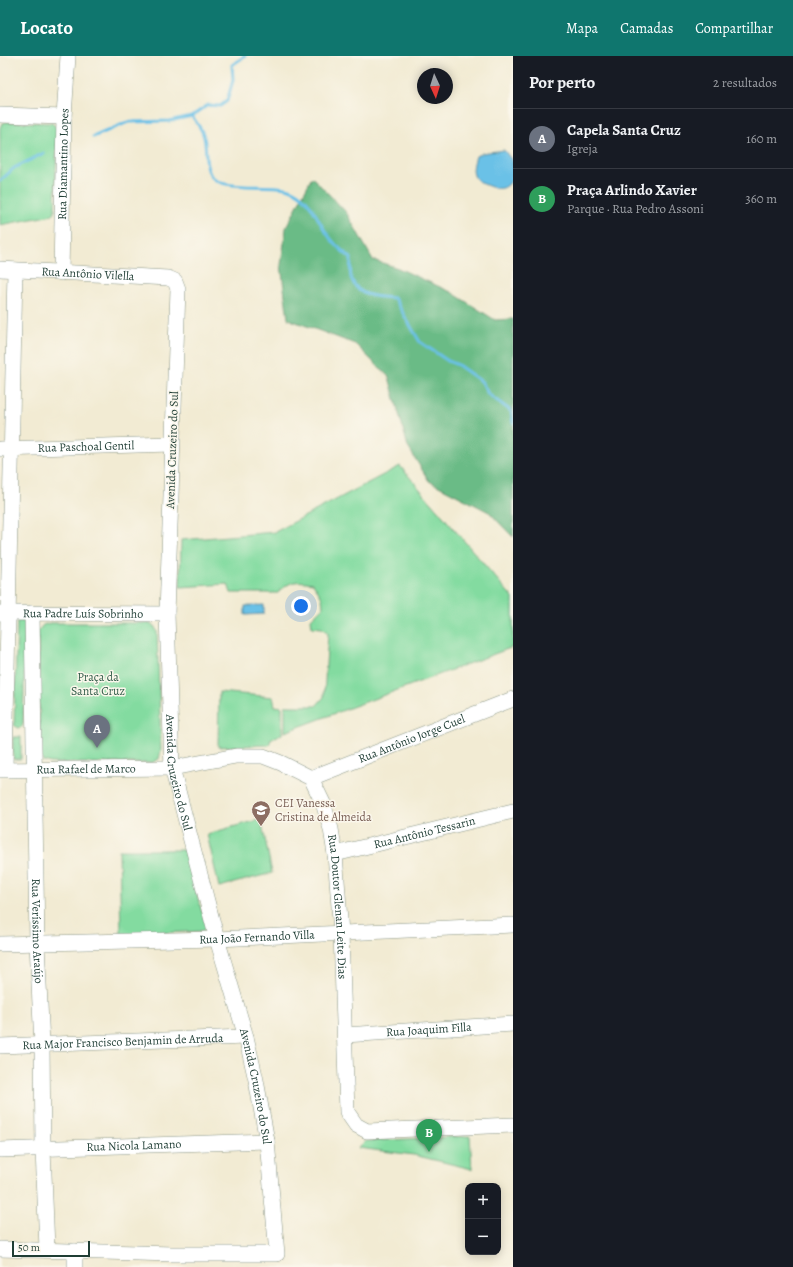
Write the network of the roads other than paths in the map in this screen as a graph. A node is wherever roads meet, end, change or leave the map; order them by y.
1 (68, 56) edge
2 (0, 115) edge
3 (64, 117) junction
4 (7, 270) edge
5 (61, 273) junction
6 (175, 281) joint
7 (172, 444) junction
8 (6, 448) edge
9 (5, 613) edge
10 (32, 613) junction
11 (167, 614) junction
12 (513, 699) edge
13 (7, 732) junction
14 (32, 732) junction
15 (172, 768) junction
16 (34, 769) junction
17 (3, 770) edge
18 (311, 778) junction
19 (513, 811) edge
20 (336, 854) junction
21 (513, 925) edge
22 (341, 932) junction
23 (217, 938) junction
24 (0, 944) edge
25 (37, 944) junction
26 (513, 1024) edge
27 (345, 1035) junction
28 (246, 1037) junction
29 (42, 1044) junction
30 (0, 1046) edge
31 (513, 1124) edge
32 (267, 1141) junction
33 (43, 1149) junction
34 (0, 1150) edge
35 (0, 1248) edge
36 (47, 1249) junction
37 (75, 1251) junction
38 (171, 1260) edge
39 (75, 1267) edge

1 - 3 street, Rua Diamantino Lopes
2 - 3 street
3 - 5 street, Rua Diamantino Lopes
4 - 5 street, Rua Antônio Vilella
4 - 8 street
5 - 6 street, Rua Antônio Vilella
6 - 7 street, Avenida Cruzeiro do Sul
7 - 8 street, Rua Paschoal Gentil
7 - 11 street, Avenida Cruzeiro do Sul
8 - 9 street
9 - 10 street, Rua Padre Luís Sobrinho
9 - 13 street
10 - 11 street, Rua Padre Luís Sobrinho
10 - 14 street, Rua Veríssimo Araújo
11 - 15 street, Avenida Cruzeiro do Sul
12 - 18 street, Rua Antônio Jorge Cuel
13 - 14 street
13 - 17 street
14 - 16 street, Rua Veríssimo Araújo
15 - 16 street, Rua Rafael de Marco
15 - 18 street
15 - 23 street, Avenida Cruzeiro do Sul
16 - 17 street, Rua Rafael de Marco
16 - 25 street, Rua Veríssimo Araújo
18 - 20 street, Rua Doutor Glenan Leite Dias
19 - 20 street, Rua Antônio Tessarin
20 - 22 street, Rua Doutor Glenan Leite Dias
21 - 22 street, Rua João Fernando Villa
22 - 23 street, Rua João Fernando Villa
22 - 27 street, Rua Doutor Glenan Leite Dias
23 - 25 street, Rua João Fernando Villa
23 - 28 street, Avenida Cruzeiro do Sul
24 - 25 street, Rua João Fernando Villa
25 - 29 street, Rua Veríssimo Araújo
26 - 27 street, Rua Joaquim Filla
27 - 31 street, Rua Doutor Glenan Leite Dias
28 - 29 street, Rua Major Francisco Benjamin de Arruda
28 - 32 street, Avenida Cruzeiro do Sul
29 - 30 street, Rua Major Francisco Benjamin de Arruda
29 - 33 street, Rua Veríssimo Araújo
32 - 33 street, Rua Nicola Lamano
32 - 38 street, Avenida Cruzeiro do Sul
33 - 34 street, Rua Nicola Lamano
33 - 36 street, Rua Veríssimo Araújo
35 - 36 street
36 - 37 street
37 - 38 street
37 - 39 street

